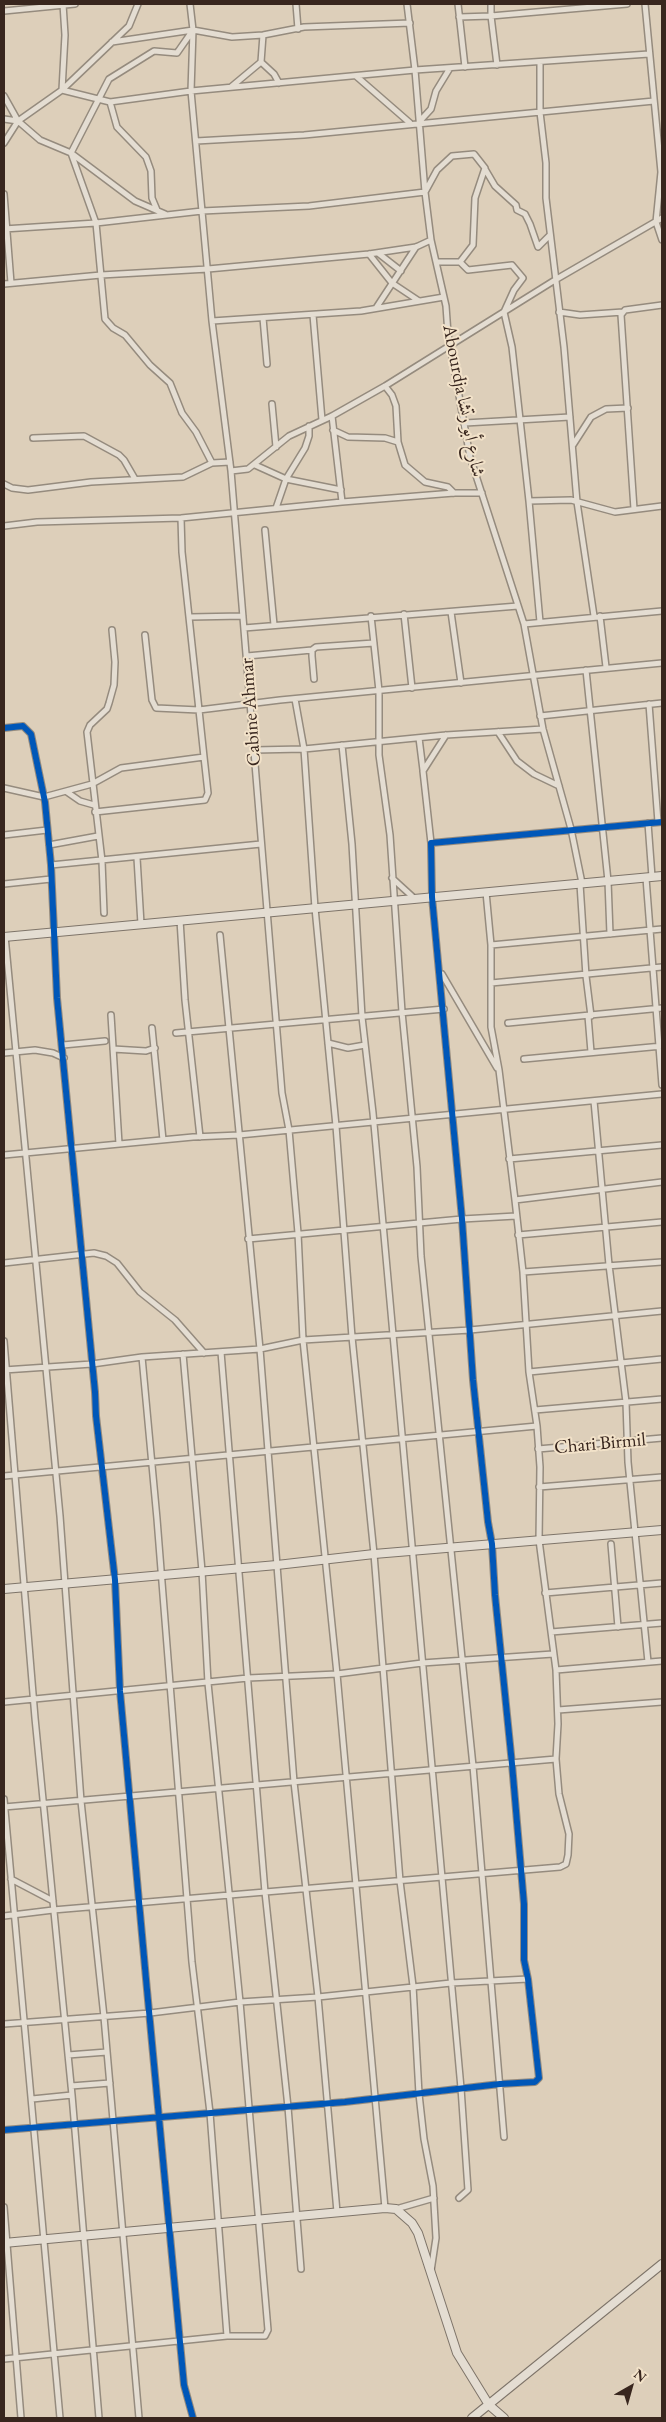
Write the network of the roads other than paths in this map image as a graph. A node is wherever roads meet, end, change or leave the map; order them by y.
1 (63, 4) edge
2 (75, 4) edge
3 (138, 4) edge
4 (190, 4) edge
5 (296, 4) edge
6 (407, 4) edge
7 (458, 4) edge
8 (491, 4) edge
9 (627, 4) edge
10 (645, 4) edge
11 (4, 11) edge
12 (490, 16) junction
13 (459, 17) junction
14 (410, 23) junction
15 (298, 29) junction
16 (193, 30) junction
17 (263, 35) junction
18 (112, 42) junction
19 (649, 54) junction
20 (261, 62) junction
21 (540, 63) junction
22 (497, 65) junction
23 (465, 67) junction
24 (450, 68) junction
25 (416, 70) junction
26 (356, 76) junction
27 (279, 83) junction
28 (230, 87) junction
29 (62, 90) junction
30 (191, 91) junction
31 (4, 96) edge
32 (98, 100) junction
33 (654, 101) junction
34 (110, 102) junction
35 (540, 112) junction
36 (4, 118) edge
37 (18, 121) junction
38 (418, 122) junction
39 (410, 123) junction
40 (196, 141) junction
41 (4, 143) edge
42 (660, 146) edge
43 (71, 152) junction
44 (485, 168) junction
45 (425, 192) junction
46 (4, 194) edge
47 (157, 210) junction
48 (202, 212) junction
49 (167, 214) junction
50 (662, 218) edge
51 (656, 222) junction
52 (96, 223) junction
53 (6, 229) edge
54 (550, 235) junction
55 (432, 240) junction
56 (662, 240) edge
57 (416, 247) junction
58 (378, 252) junction
59 (369, 254) junction
60 (436, 262) junction
61 (460, 262) junction
62 (208, 269) junction
63 (400, 271) junction
64 (101, 275) junction
65 (555, 280) junction
66 (11, 283) junction
67 (4, 284) edge
68 (392, 284) junction
69 (444, 297) junction
70 (419, 301) junction
71 (662, 305) edge
72 (376, 308) junction
73 (504, 312) junction
74 (559, 312) junction
75 (623, 312) junction
76 (313, 315) junction
77 (264, 318) junction
78 (212, 321) junction
79 (450, 346) junction
80 (267, 364) dead end
81 (385, 386) junction
82 (272, 404) dead end
83 (628, 408) junction
84 (332, 416) junction
85 (570, 417) junction
86 (322, 420) junction
87 (521, 420) junction
88 (465, 423) junction
89 (309, 426) junction
90 (333, 430) junction
91 (33, 438) dead end
92 (398, 442) junction
93 (572, 445) junction
94 (276, 447) junction
95 (230, 462) junction
96 (212, 463) junction
97 (255, 465) junction
98 (230, 471) junction
99 (135, 479) junction
100 (286, 479) junction
101 (4, 484) edge
102 (341, 490) junction
103 (454, 493) junction
104 (482, 493) junction
105 (529, 501) junction
106 (342, 502) junction
107 (577, 502) junction
108 (662, 506) edge
109 (276, 508) junction
110 (634, 509) junction
111 (234, 512) junction
112 (181, 518) junction
113 (4, 526) edge
114 (265, 530) dead end
115 (518, 606) junction
116 (662, 611) edge
117 (451, 612) junction
118 (404, 614) junction
119 (243, 616) junction
120 (371, 616) junction
121 (597, 616) junction
122 (190, 617) junction
123 (540, 622) junction
124 (524, 624) junction
125 (274, 625) junction
126 (244, 628) junction
127 (112, 630) dead end
128 (144, 635) dead end
129 (374, 643) junction
130 (312, 650) junction
131 (246, 656) junction
132 (662, 663) edge
133 (606, 667) junction
134 (586, 670) junction
135 (534, 676) junction
136 (314, 679) dead end
137 (461, 683) junction
138 (412, 688) junction
139 (379, 691) junction
140 (295, 699) junction
141 (662, 703) edge
142 (249, 704) junction
143 (649, 704) junction
144 (199, 710) junction
145 (590, 711) junction
146 (540, 716) junction
147 (4, 728) edge
148 (543, 729) junction
149 (498, 732) junction
150 (446, 736) junction
151 (419, 738) junction
152 (379, 741) junction
153 (342, 745) junction
154 (304, 749) junction
155 (254, 750) junction
156 (204, 757) junction
157 (423, 771) junction
158 (92, 784) junction
159 (560, 786) junction
160 (4, 788) edge
161 (67, 792) junction
162 (44, 798) junction
163 (95, 808) junction
164 (660, 822) edge
165 (648, 823) junction
166 (602, 827) junction
167 (571, 829) junction
168 (47, 830) junction
169 (4, 834) edge
170 (98, 836) dead end
171 (431, 843) junction
172 (261, 844) junction
173 (49, 845) junction
174 (137, 858) junction
175 (102, 861) junction
176 (51, 865) junction
177 (662, 876) edge
178 (392, 878) junction
179 (649, 878) junction
180 (51, 879) junction
181 (608, 881) junction
182 (581, 883) junction
183 (4, 884) edge
184 (486, 892) junction
185 (432, 897) junction
186 (415, 899) junction
187 (393, 901) junction
188 (355, 904) junction
189 (315, 908) junction
190 (268, 912) junction
191 (104, 913) dead end
192 (180, 920) junction
193 (142, 924) junction
194 (662, 928) edge
195 (650, 930) junction
196 (54, 932) junction
197 (610, 934) junction
198 (220, 935) dead end
199 (4, 936) edge
200 (582, 936) junction
201 (491, 945) junction
202 (662, 967) edge
203 (439, 968) junction
204 (653, 968) junction
205 (586, 976) junction
206 (491, 983) junction
207 (656, 1008) junction
208 (662, 1008) edge
209 (444, 1009) junction
210 (402, 1012) junction
211 (111, 1016) dead end
212 (589, 1016) junction
213 (362, 1017) junction
214 (326, 1021) junction
215 (276, 1023) junction
216 (508, 1023) dead end
217 (152, 1028) dead end
218 (229, 1030) junction
219 (176, 1033) dead end
220 (188, 1033) junction
221 (106, 1040) dead end
222 (328, 1043) junction
223 (63, 1045) junction
224 (365, 1045) junction
225 (660, 1046) edge
226 (155, 1048) junction
227 (113, 1049) junction
228 (591, 1052) junction
229 (4, 1053) edge
230 (16, 1053) junction
231 (64, 1058) junction
232 (524, 1059) dead end
233 (499, 1070) junction
234 (662, 1084) edge
235 (662, 1094) edge
236 (594, 1101) junction
237 (504, 1110) junction
238 (452, 1115) junction
239 (412, 1119) junction
240 (373, 1122) junction
241 (336, 1126) junction
242 (289, 1130) junction
243 (239, 1135) junction
244 (192, 1137) junction
245 (200, 1137) junction
246 (163, 1140) junction
247 (119, 1144) junction
248 (662, 1145) edge
249 (72, 1148) junction
250 (599, 1150) junction
251 (24, 1153) junction
252 (4, 1155) edge
253 (509, 1159) junction
254 (662, 1182) edge
255 (602, 1188) junction
256 (515, 1200) junction
257 (516, 1216) junction
258 (462, 1219) junction
259 (662, 1222) edge
260 (419, 1224) junction
261 (606, 1226) junction
262 (383, 1228) junction
263 (343, 1230) junction
264 (298, 1233) junction
265 (518, 1235) junction
266 (248, 1238) junction
267 (82, 1255) junction
268 (35, 1260) junction
269 (662, 1262) edge
270 (4, 1263) edge
271 (609, 1265) junction
272 (523, 1272) junction
273 (662, 1311) edge
274 (615, 1315) junction
275 (526, 1324) junction
276 (470, 1330) junction
277 (430, 1332) junction
278 (392, 1335) junction
279 (352, 1337) junction
280 (303, 1340) junction
281 (4, 1341) edge
282 (260, 1349) junction
283 (221, 1352) junction
284 (204, 1353) junction
285 (183, 1354) junction
286 (142, 1357) junction
287 (662, 1359) edge
288 (620, 1362) junction
289 (92, 1364) junction
290 (45, 1367) junction
291 (5, 1369) edge
292 (529, 1372) junction
293 (662, 1399) edge
294 (626, 1402) junction
295 (535, 1410) junction
296 (537, 1426) junction
297 (478, 1432) junction
298 (440, 1435) junction
299 (662, 1438) edge
300 (402, 1439) junction
301 (627, 1441) junction
302 (362, 1442) junction
303 (314, 1446) junction
304 (538, 1449) junction
305 (267, 1452) junction
306 (230, 1455) junction
307 (192, 1459) junction
308 (152, 1462) junction
309 (102, 1467) junction
310 (55, 1472) junction
311 (16, 1474) junction
312 (4, 1476) edge
313 (662, 1478) edge
314 (630, 1480) junction
315 (539, 1487) junction
316 (662, 1530) edge
317 (637, 1532) junction
318 (539, 1540) junction
319 (492, 1544) junction
320 (611, 1544) dead end
321 (451, 1548) junction
322 (414, 1550) junction
323 (374, 1554) junction
324 (326, 1558) junction
325 (277, 1565) junction
326 (239, 1568) junction
327 (202, 1571) junction
328 (162, 1575) junction
329 (115, 1580) junction
330 (662, 1583) edge
331 (65, 1584) junction
332 (640, 1585) junction
333 (25, 1587) junction
334 (614, 1587) junction
335 (4, 1589) edge
336 (545, 1593) junction
337 (662, 1623) edge
338 (645, 1624) junction
339 (618, 1626) junction
340 (551, 1632) junction
341 (554, 1654) junction
342 (501, 1656) junction
343 (462, 1660) junction
344 (662, 1661) edge
345 (648, 1662) junction
346 (422, 1663) junction
347 (384, 1669) junction
348 (556, 1670) junction
349 (337, 1674) junction
350 (286, 1675) junction
351 (248, 1678) junction
352 (208, 1683) junction
353 (170, 1686) junction
354 (120, 1691) junction
355 (73, 1696) junction
356 (35, 1699) junction
357 (4, 1702) edge
358 (662, 1702) edge
359 (558, 1710) junction
360 (556, 1759) junction
361 (512, 1764) junction
362 (473, 1766) junction
363 (433, 1769) junction
364 (393, 1772) junction
365 (345, 1776) junction
366 (294, 1782) junction
367 (256, 1786) junction
368 (218, 1788) junction
369 (178, 1791) junction
370 (130, 1795) junction
371 (4, 1799) edge
372 (81, 1801) junction
373 (45, 1805) junction
374 (4, 1807) edge
375 (521, 1871) junction
376 (482, 1875) junction
377 (443, 1878) junction
378 (11, 1879) junction
379 (400, 1881) junction
380 (354, 1885) junction
381 (305, 1889) junction
382 (265, 1892) junction
383 (229, 1895) junction
384 (187, 1900) junction
385 (53, 1901) junction
386 (140, 1904) junction
387 (92, 1907) junction
388 (53, 1910) junction
389 (15, 1915) junction
390 (4, 1916) edge
391 (528, 1979) junction
392 (491, 1980) junction
393 (451, 1983) junction
394 (413, 1986) junction
395 (364, 1993) junction
396 (318, 1997) junction
397 (277, 1998) junction
398 (240, 2002) junction
399 (196, 2007) junction
400 (150, 2013) junction
401 (104, 2017) junction
402 (64, 2019) junction
403 (25, 2022) junction
404 (4, 2024) edge
405 (107, 2052) junction
406 (68, 2054) junction
407 (110, 2083) junction
408 (500, 2084) junction
409 (71, 2086) junction
410 (461, 2088) junction
411 (419, 2094) junction
412 (72, 2095) junction
413 (32, 2098) junction
414 (374, 2099) junction
415 (327, 2102) junction
416 (288, 2107) junction
417 (249, 2110) junction
418 (210, 2113) junction
419 (160, 2118) junction
420 (113, 2121) junction
421 (74, 2124) junction
422 (34, 2128) junction
423 (4, 2130) edge
424 (504, 2137) dead end
425 (434, 2198) junction
426 (459, 2198) dead end
427 (4, 2207) edge
428 (385, 2208) junction
429 (396, 2209) junction
430 (337, 2212) junction
431 (297, 2216) junction
432 (258, 2219) junction
433 (217, 2223) junction
434 (171, 2227) junction
435 (123, 2232) junction
436 (85, 2235) junction
437 (45, 2239) junction
438 (5, 2242) edge
439 (662, 2264) edge
440 (301, 2269) dead end
441 (430, 2271) junction
442 (227, 2336) junction
443 (181, 2341) junction
444 (134, 2347) junction
445 (94, 2350) junction
446 (54, 2353) junction
447 (15, 2358) junction
448 (4, 2359) edge
449 (489, 2405) junction
450 (21, 2418) edge
451 (60, 2418) edge
452 (99, 2418) edge
453 (139, 2418) edge
454 (193, 2418) edge
455 (472, 2418) edge
456 (504, 2418) edge

1 - 2 street
1 - 11 street
1 - 29 street
3 - 18 street
4 - 16 street, Cabine Ahmar
5 - 15 street
6 - 14 street, Abourdja شارع أبو رتشا
7 - 13 street
8 - 12 street
9 - 12 street
10 - 19 street
12 - 13 street
12 - 22 street
13 - 23 street
14 - 15 street
14 - 25 street, Abourdja شارع أبو رتشا
15 - 17 street
16 - 17 street
16 - 18 street
16 - 30 street, Cabine Ahmar
16 - 32 street
17 - 20 street
18 - 29 street
19 - 21 street
19 - 33 street
20 - 27 street
20 - 28 street
21 - 22 street
21 - 35 street
22 - 23 street
23 - 24 street
24 - 25 street
24 - 38 street
25 - 26 street
25 - 38 street, Abourdja شارع أبو رتشا
26 - 27 street
26 - 39 street
27 - 28 street
28 - 30 street
29 - 32 street
29 - 37 street
30 - 34 street
30 - 40 street, Cabine Ahmar
31 - 37 street
32 - 34 street
32 - 43 street
33 - 35 street
33 - 42 street
34 - 47 street
35 - 38 street
35 - 54 street
36 - 37 street
37 - 41 street
37 - 43 street
38 - 39 street
38 - 45 street, Abourdja شارع أبو رتشا
39 - 40 street
40 - 48 street, Cabine Ahmar
42 - 51 street
43 - 47 street
43 - 52 street
44 - 45 street
44 - 54 street
44 - 61 street
45 - 48 street
45 - 55 street, Abourdja شارع أبو رتشا
46 - 53 street
47 - 49 street
48 - 49 street
48 - 62 street, Cabine Ahmar
49 - 52 street
50 - 51 street
51 - 56 street
51 - 65 street
52 - 53 street
52 - 64 street
53 - 66 street
54 - 65 street
55 - 57 street
55 - 60 street, Abourdja شارع أبو رتشا
57 - 58 street
57 - 63 street
58 - 59 street
58 - 63 street
59 - 62 street
59 - 68 street
60 - 61 street
60 - 69 street, Abourdja شارع أبو رتشا
61 - 73 street
62 - 64 street
62 - 78 street, Cabine Ahmar
63 - 68 street
64 - 66 street
64 - 96 street
65 - 73 street
65 - 74 street
66 - 67 street
68 - 70 street
68 - 72 street
69 - 70 street
69 - 79 street, Abourdja شارع أبو رتشا
70 - 72 street
71 - 75 street
72 - 76 street
73 - 79 street
73 - 87 street
74 - 75 street
74 - 85 street
75 - 83 street
76 - 77 street
76 - 86 street
77 - 78 street
77 - 80 street
78 - 95 street, Cabine Ahmar
79 - 81 street
79 - 88 street, Abourdja شارع أبو رتشا
81 - 84 street
81 - 92 street
82 - 94 street
83 - 93 street
83 - 110 street
84 - 86 street
84 - 90 street
85 - 87 street
85 - 93 street
86 - 89 street
87 - 88 street
87 - 105 street
88 - 104 street, Abourdja شارع أبو رتشا
89 - 94 street
89 - 100 street
90 - 92 street
90 - 102 street
91 - 99 street
92 - 103 street
93 - 107 street
94 - 97 street
95 - 96 street
95 - 98 street, Cabine Ahmar
96 - 99 street
97 - 98 street
97 - 100 street
98 - 111 street, Cabine Ahmar
99 - 101 street
100 - 102 street
100 - 109 street
102 - 106 street
103 - 104 street
103 - 106 street
104 - 115 street, Abourdja شارع أبو رتشا
105 - 107 street
105 - 123 street
106 - 109 street
107 - 110 street
107 - 121 street
108 - 110 street
109 - 111 street
111 - 112 street
111 - 119 street, Cabine Ahmar
112 - 113 street
112 - 122 street
114 - 125 street
115 - 117 street
115 - 124 street, Abourdja شارع أبو رتشا
116 - 121 street
117 - 118 street
117 - 137 street
118 - 120 street
118 - 138 street
119 - 122 street
119 - 126 street, Cabine Ahmar
120 - 125 street
120 - 129 street
121 - 123 street
121 - 133 street
122 - 144 street
123 - 124 street
124 - 135 street, Abourdja شارع أبو رتشا
125 - 126 street
126 - 131 street, Cabine Ahmar
127 - 158 street
128 - 144 street
129 - 130 street
129 - 139 street
130 - 131 street
130 - 136 street
131 - 142 street, Cabine Ahmar
132 - 133 street
133 - 134 street
134 - 135 street
134 - 145 street
135 - 137 street
135 - 146 street, Abourdja شارع أبو رتشا
137 - 138 street
138 - 139 street
139 - 140 street
139 - 152 street
140 - 142 street
140 - 154 street
141 - 143 street
142 - 144 street
142 - 155 street, Cabine Ahmar
143 - 145 street
143 - 164 street
144 - 156 street
145 - 146 street
145 - 166 street
146 - 148 street, Abourdja شارع أبو رتشا
147 - 162 street
148 - 149 street
148 - 159 street, Abourdja شارع أبو رتشا
149 - 150 street
149 - 159 street
150 - 151 street
150 - 157 street
151 - 152 street
151 - 157 street
152 - 153 street
152 - 178 street
153 - 154 street
153 - 188 street
154 - 155 street
154 - 189 street
155 - 172 street, Cabine Ahmar
156 - 158 street
156 - 163 street
157 - 171 street
158 - 161 street
158 - 163 street
159 - 167 street, Abourdja شارع أبو رتشا
160 - 162 street
161 - 162 street
161 - 163 street
162 - 168 street
163 - 175 street
164 - 165 street
165 - 166 street
165 - 179 street
166 - 167 street
166 - 181 street
167 - 171 street
167 - 182 street, Abourdja شارع أبو رتشا
168 - 169 street
168 - 173 street
170 - 173 street
171 - 185 street
172 - 174 street
172 - 190 street, Cabine Ahmar
173 - 176 street
174 - 175 street
174 - 193 street
175 - 176 street
175 - 191 street
176 - 180 street
177 - 179 street
178 - 186 street
178 - 187 street
179 - 181 street
179 - 195 street
180 - 183 street
180 - 196 street
181 - 182 street
181 - 197 street
182 - 184 street
182 - 200 street, Abourdja شارع أبو رتشا
184 - 185 street
184 - 201 street
185 - 186 street
185 - 203 street
186 - 187 street
187 - 188 street
187 - 210 street
188 - 189 street
188 - 213 street
189 - 190 street
189 - 214 street
190 - 192 street
190 - 215 street, Cabine Ahmar
192 - 193 street
192 - 220 street
193 - 196 street
194 - 195 street
195 - 197 street
195 - 204 street
196 - 199 street
196 - 223 street
197 - 200 street
198 - 218 street
199 - 230 street
200 - 201 street
200 - 205 street, Abourdja شارع أبو رتشا
201 - 206 street
202 - 204 street
203 - 209 street
203 - 233 street
204 - 205 street
204 - 207 street
205 - 206 street
205 - 212 street, Abourdja شارع أبو رتشا
206 - 233 street
207 - 208 street
207 - 212 street
207 - 225 street
209 - 210 street
209 - 238 street
210 - 213 street
210 - 239 street
211 - 227 street
212 - 216 street
212 - 228 street, Abourdja شارع أبو رتشا
213 - 214 street
213 - 224 street
214 - 215 street
214 - 222 street
215 - 218 street
215 - 242 street, Cabine Ahmar
217 - 226 street
218 - 220 street
218 - 243 street
219 - 220 street
220 - 245 street
221 - 223 street
222 - 224 street
222 - 241 street
223 - 231 street
224 - 240 street
225 - 228 street
225 - 234 street
226 - 227 street
226 - 246 street
227 - 247 street
228 - 232 street
229 - 230 street
230 - 231 street
230 - 251 street
231 - 249 street
233 - 237 street
235 - 236 street
236 - 237 street
236 - 250 street
237 - 238 street
237 - 253 street
238 - 239 street
238 - 258 street
239 - 240 street
239 - 260 street
240 - 241 street
240 - 262 street
241 - 242 street
241 - 263 street
242 - 243 street
242 - 264 street, Cabine Ahmar
243 - 244 street
243 - 245 street
243 - 266 street
244 - 245 street
244 - 246 street
246 - 247 street
247 - 249 street
248 - 250 street
249 - 251 street
249 - 267 street
250 - 253 street
250 - 255 street
251 - 252 street
251 - 268 street
253 - 256 street
254 - 255 street
255 - 256 street
255 - 261 street
256 - 257 street
257 - 258 street
257 - 265 street
258 - 260 street
258 - 276 street
259 - 261 street
260 - 262 street
260 - 277 street
261 - 265 street
261 - 271 street
262 - 263 street
262 - 278 street
263 - 264 street
263 - 279 street
264 - 266 street
264 - 280 street, Cabine Ahmar
265 - 272 street
266 - 282 street
267 - 268 street
267 - 284 street
267 - 289 street
268 - 270 street
268 - 290 street
269 - 271 street
271 - 272 street
271 - 274 street
272 - 275 street
273 - 274 street
274 - 275 street
274 - 288 street
275 - 276 street
275 - 292 street
276 - 277 street
276 - 297 street
277 - 278 street
277 - 298 street
278 - 279 street
278 - 300 street
279 - 280 street
279 - 302 street
280 - 282 street
280 - 303 street, Cabine Ahmar
281 - 291 street
282 - 283 street
282 - 305 street
283 - 284 street
283 - 306 street
284 - 285 street
285 - 286 street
285 - 307 street
286 - 289 street
286 - 308 street
287 - 288 street
288 - 292 street
288 - 294 street
289 - 290 street
289 - 309 street
290 - 291 street
290 - 310 street
291 - 311 street
292 - 295 street
293 - 294 street
294 - 295 street
294 - 301 street
295 - 296 street
296 - 297 street
296 - 304 street
297 - 298 street
297 - 319 street
298 - 300 street
298 - 321 street
299 - 301 street, Chari Birmil
300 - 302 street
300 - 322 street
301 - 304 street, Chari Birmil
301 - 314 street
302 - 303 street
302 - 323 street
303 - 305 street
303 - 324 street, Cabine Ahmar
304 - 315 street
305 - 306 street
305 - 325 street
306 - 307 street
306 - 326 street
307 - 308 street
307 - 327 street
308 - 309 street
308 - 328 street
309 - 310 street
309 - 329 street
310 - 311 street
310 - 331 street
311 - 312 street
311 - 333 street
313 - 314 street
314 - 315 street
314 - 317 street
315 - 318 street
316 - 317 street
317 - 318 street
317 - 332 street
318 - 319 street
318 - 336 street
319 - 321 street
319 - 342 street
320 - 334 street
321 - 322 street
321 - 343 street
322 - 323 street
322 - 346 street
323 - 324 street
323 - 347 street
324 - 325 street
324 - 349 street, Cabine Ahmar
325 - 326 street
325 - 350 street
326 - 327 street
326 - 351 street
327 - 328 street
327 - 352 street
328 - 329 street
328 - 353 street
329 - 331 street
329 - 354 street
330 - 332 street
331 - 333 street
331 - 355 street
332 - 334 street
332 - 338 street
333 - 335 street
333 - 356 street
334 - 336 street
334 - 339 street
336 - 340 street
337 - 338 street
338 - 339 street
338 - 345 street
339 - 340 street
340 - 341 street
341 - 342 street
341 - 348 street
342 - 343 street
342 - 361 street
343 - 346 street
343 - 362 street
344 - 345 street
345 - 348 street
346 - 347 street
346 - 363 street
347 - 349 street
347 - 364 street
348 - 359 street
349 - 350 street
349 - 365 street, Cabine Ahmar
350 - 351 street
350 - 366 street
351 - 352 street
351 - 367 street
352 - 353 street
352 - 368 street
353 - 354 street
353 - 369 street
354 - 355 street
354 - 370 street
355 - 356 street
355 - 372 street
356 - 357 street
356 - 373 street
358 - 359 street
359 - 360 street
360 - 361 street
360 - 375 street
361 - 362 street
361 - 375 street
362 - 363 street
362 - 376 street
363 - 364 street
363 - 377 street
364 - 365 street
364 - 379 street
365 - 366 street
365 - 380 street, Cabine Ahmar
366 - 367 street
366 - 381 street
367 - 368 street
367 - 382 street
368 - 369 street
368 - 383 street
369 - 370 street
369 - 384 street
370 - 372 street
370 - 386 street
371 - 374 street
372 - 373 street
372 - 387 street
373 - 374 street
373 - 385 street
374 - 378 street
375 - 376 street
375 - 391 street
376 - 377 street
376 - 392 street
377 - 379 street
377 - 393 street
378 - 385 street
378 - 389 street
379 - 380 street
379 - 394 street
380 - 381 street
380 - 395 street, Cabine Ahmar
381 - 382 street
381 - 396 street
382 - 383 street
382 - 397 street
383 - 384 street
383 - 398 street
384 - 386 street
384 - 399 street
385 - 388 street
386 - 387 street
386 - 400 street
387 - 388 street
387 - 401 street
388 - 389 street
388 - 402 street
389 - 390 street
389 - 403 street
391 - 392 street
391 - 408 street
392 - 393 street
392 - 408 street
393 - 394 street
393 - 410 street
394 - 395 street
394 - 411 street
395 - 396 street
395 - 414 street, Cabine Ahmar
396 - 397 street
396 - 415 street
397 - 398 street
397 - 416 street
398 - 399 street
398 - 417 street
399 - 400 street
399 - 418 street
400 - 401 street
400 - 419 street
401 - 402 street
401 - 405 street
402 - 403 street
402 - 406 street
403 - 404 street
403 - 413 street
405 - 406 street
405 - 407 street
406 - 409 street
407 - 409 street
407 - 420 street
408 - 410 street
408 - 424 street
409 - 412 street
410 - 411 street
410 - 426 street
411 - 414 street
411 - 425 street
412 - 413 street
412 - 421 street
413 - 422 street
414 - 415 street
414 - 428 street, Cabine Ahmar
415 - 416 street
415 - 430 street
416 - 417 street
416 - 431 street
417 - 418 street
417 - 432 street
418 - 419 street
418 - 433 street
419 - 420 street
419 - 434 street
420 - 421 street
420 - 435 street
421 - 422 street
421 - 436 street
422 - 423 street
422 - 437 street
425 - 429 street
425 - 441 street
427 - 438 street
428 - 429 street
428 - 430 street
429 - 441 street
430 - 431 street
431 - 432 street
431 - 440 street
432 - 433 street
432 - 442 street
433 - 434 street
433 - 442 street
434 - 435 street
434 - 443 street
435 - 436 street
435 - 444 street
436 - 437 street
436 - 445 street
437 - 438 street
437 - 446 street
438 - 447 street
439 - 449 street
441 - 449 street
442 - 443 street
443 - 444 street
443 - 454 street
444 - 445 street
444 - 453 street
445 - 446 street
445 - 452 street
446 - 447 street
446 - 451 street
447 - 448 street
447 - 450 street
449 - 455 street
449 - 456 street

